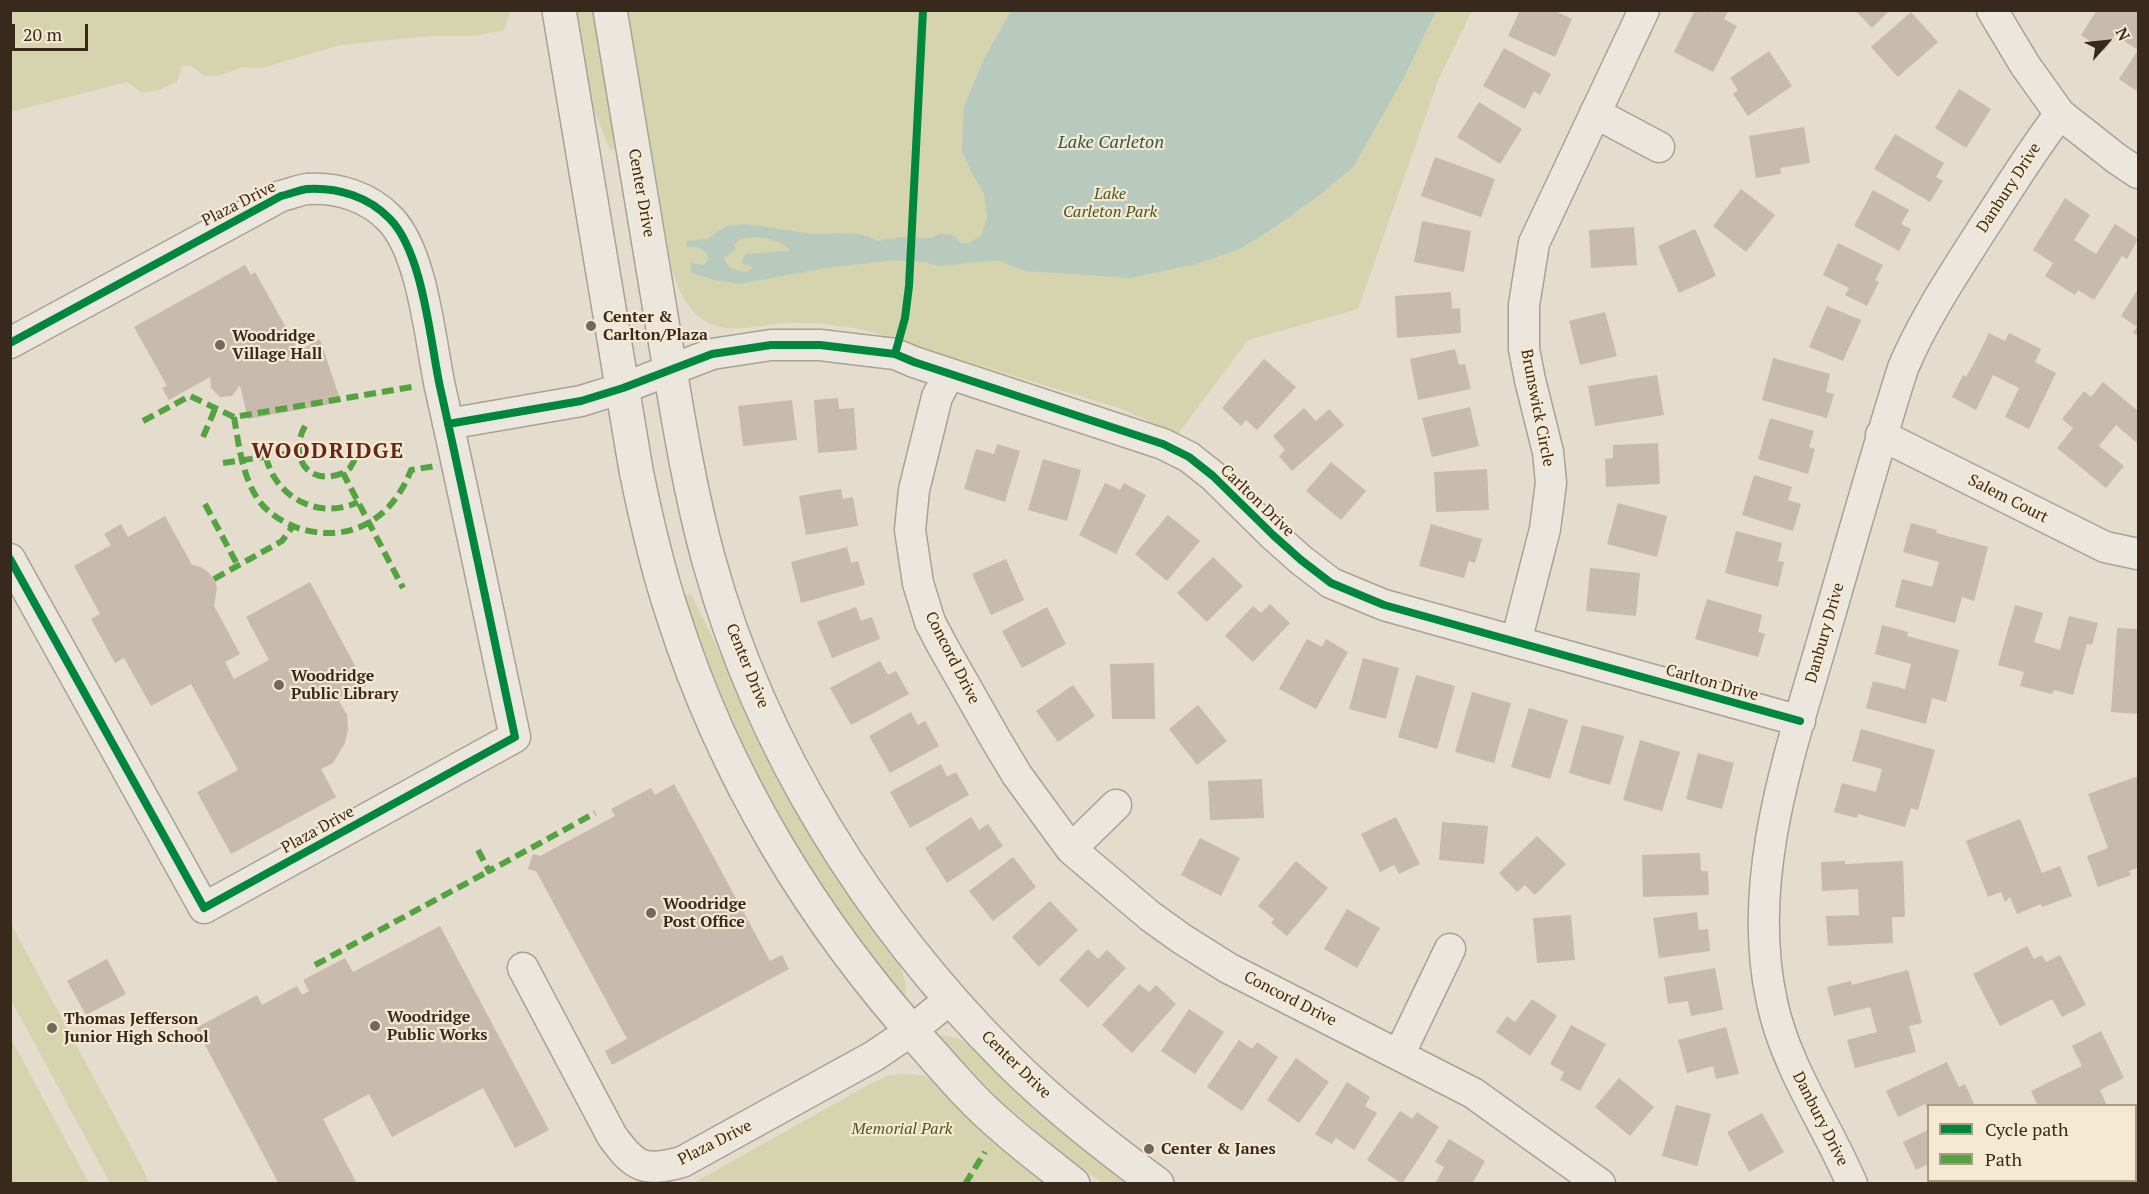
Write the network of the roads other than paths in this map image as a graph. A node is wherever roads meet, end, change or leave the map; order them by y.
1 (559, 10) edge
2 (610, 10) edge
3 (1644, 10) edge
4 (1992, 10) edge
5 (1595, 113) junction
6 (2060, 114) junction
7 (1659, 147) dead end
8 (2139, 173) edge
9 (10, 343) edge
10 (670, 370) junction
11 (949, 374) junction
12 (623, 388) junction
13 (448, 424) junction
14 (1881, 435) junction
15 (2139, 554) edge
16 (10, 559) edge
17 (1516, 642) junction
18 (1800, 721) junction
19 (1116, 806) dead end
20 (1071, 849) junction
21 (1450, 949) dead end
22 (523, 968) dead end
23 (950, 999) junction
24 (911, 1031) junction
25 (1399, 1054) junction
26 (1073, 1184) edge
27 (1157, 1184) edge
28 (1600, 1184) edge
29 (1852, 1184) edge

1 - 12 street
2 - 10 street, Center Drive
3 - 5 street, Brunswick Circle
4 - 6 street
5 - 7 street
5 - 17 street, Brunswick Circle
6 - 8 street
6 - 14 street, Danbury Drive
9 - 13 street, Plaza Drive
10 - 11 street, Carlton Drive
10 - 12 street, Carlton Drive
10 - 23 street, Center Drive
11 - 17 street, Carlton Drive
11 - 20 street, Concord Drive
12 - 13 street
12 - 24 street
13 - 16 street, Plaza Drive
14 - 15 street, Salem Court
14 - 18 street, Danbury Drive
17 - 18 street, Carlton Drive
18 - 29 street, Danbury Drive
19 - 20 street
20 - 25 street, Concord Drive
21 - 25 street
22 - 24 street, Plaza Drive
23 - 24 street, Plaza Drive
23 - 27 street, Center Drive
24 - 26 street
25 - 28 street, Concord Drive

